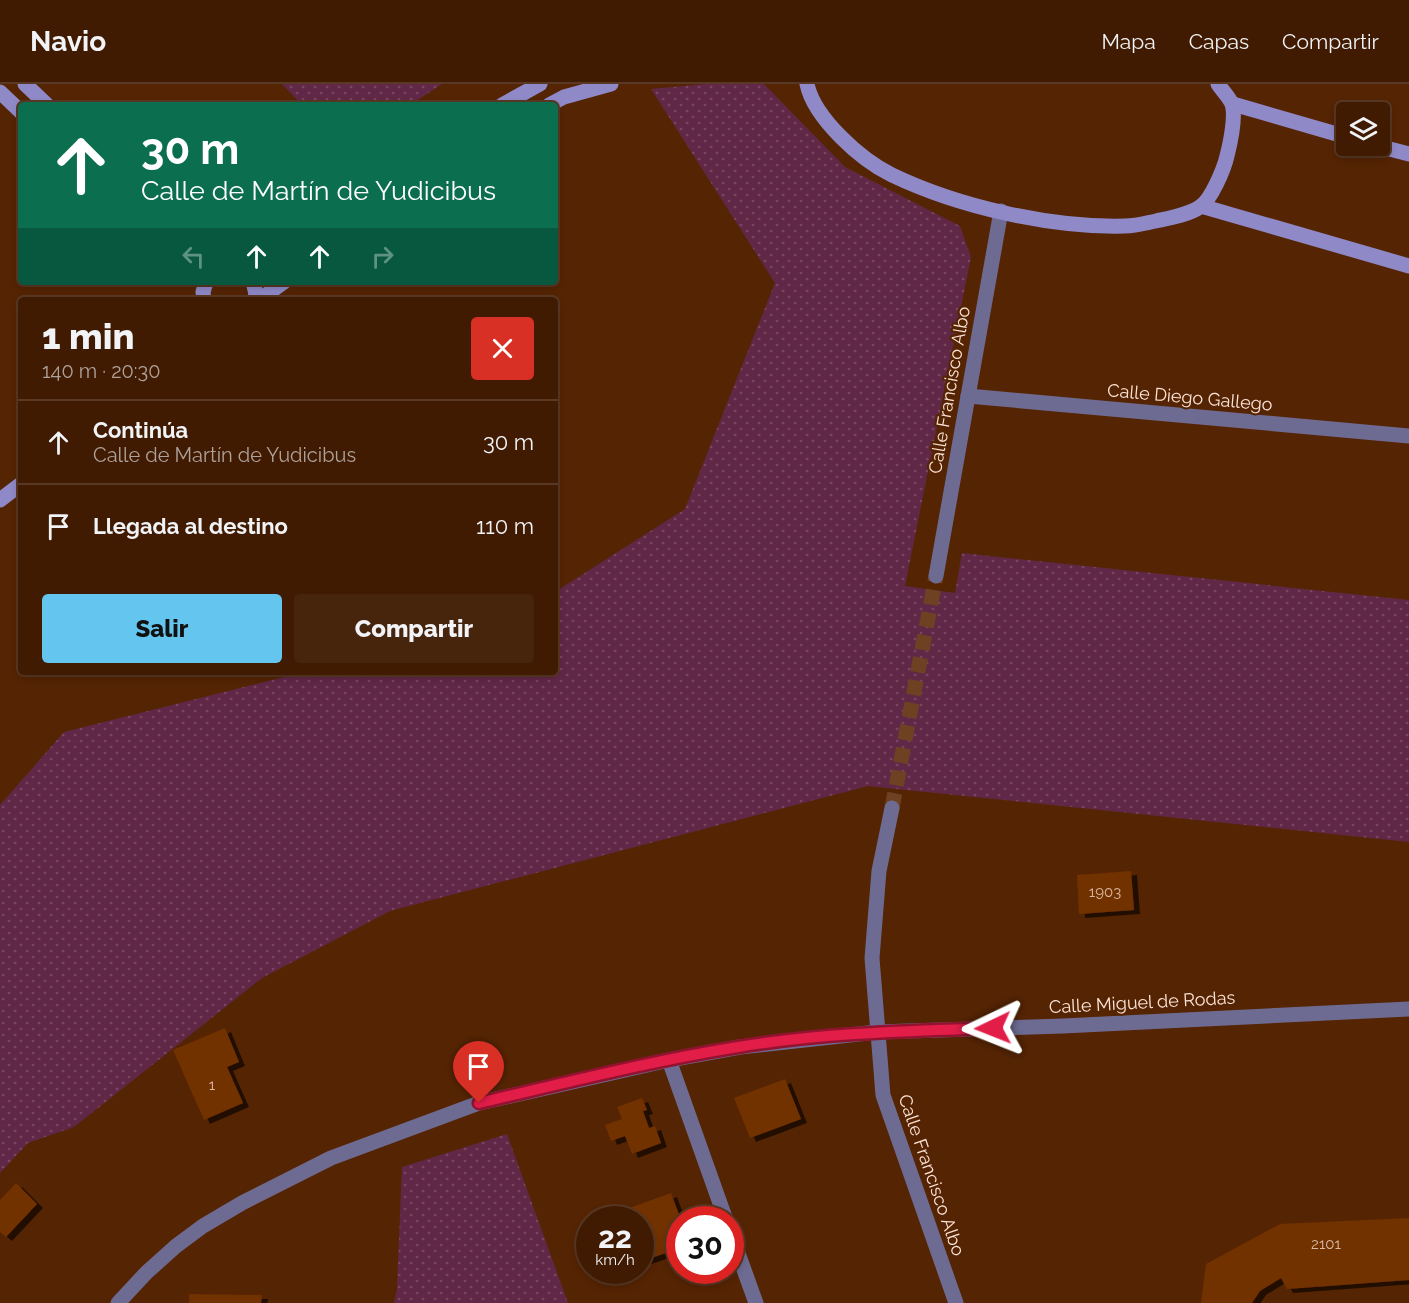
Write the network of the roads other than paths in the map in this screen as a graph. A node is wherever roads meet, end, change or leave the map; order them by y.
1 (25, 84) edge
2 (540, 84) edge
3 (611, 84) edge
4 (1218, 84) edge
5 (805, 87) edge
6 (0, 92) edge
7 (44, 102) edge
8 (507, 102) edge
9 (555, 102) edge
10 (1233, 104) junction
11 (18, 109) edge
12 (1336, 134) edge
13 (1390, 149) edge
14 (1409, 154) edge
15 (1201, 206) junction
16 (1001, 211) junction
17 (1409, 266) edge
18 (279, 285) edge
19 (261, 297) edge
20 (968, 396) junction
21 (1409, 436) edge
22 (18, 486) edge
23 (0, 500) edge
24 (936, 576) tunnel mouth
25 (892, 808) tunnel mouth
26 (1409, 1009) edge
27 (877, 1032) junction
28 (669, 1060) junction
29 (721, 1206) edge
30 (744, 1270) edge
31 (118, 1303) edge
32 (756, 1303) edge
33 (956, 1303) edge

1 - 7 street
2 - 8 street
3 - 9 street
4 - 10 street
5 - 16 street
6 - 11 street
10 - 12 street
10 - 15 street
13 - 14 street
15 - 16 street
15 - 17 street
16 - 20 street, Calle Francisco Albo
18 - 19 street
20 - 21 street, Calle Diego Gallego
20 - 24 street, Calle Francisco Albo
22 - 23 street
25 - 27 street, Calle Francisco Albo
26 - 27 street, Calle Miguel de Rodas
27 - 28 street, Calle Miguel de Rodas
27 - 33 street, Calle Francisco Albo
28 - 29 street
28 - 31 street, Calle Miguel de Rodas
30 - 32 street

